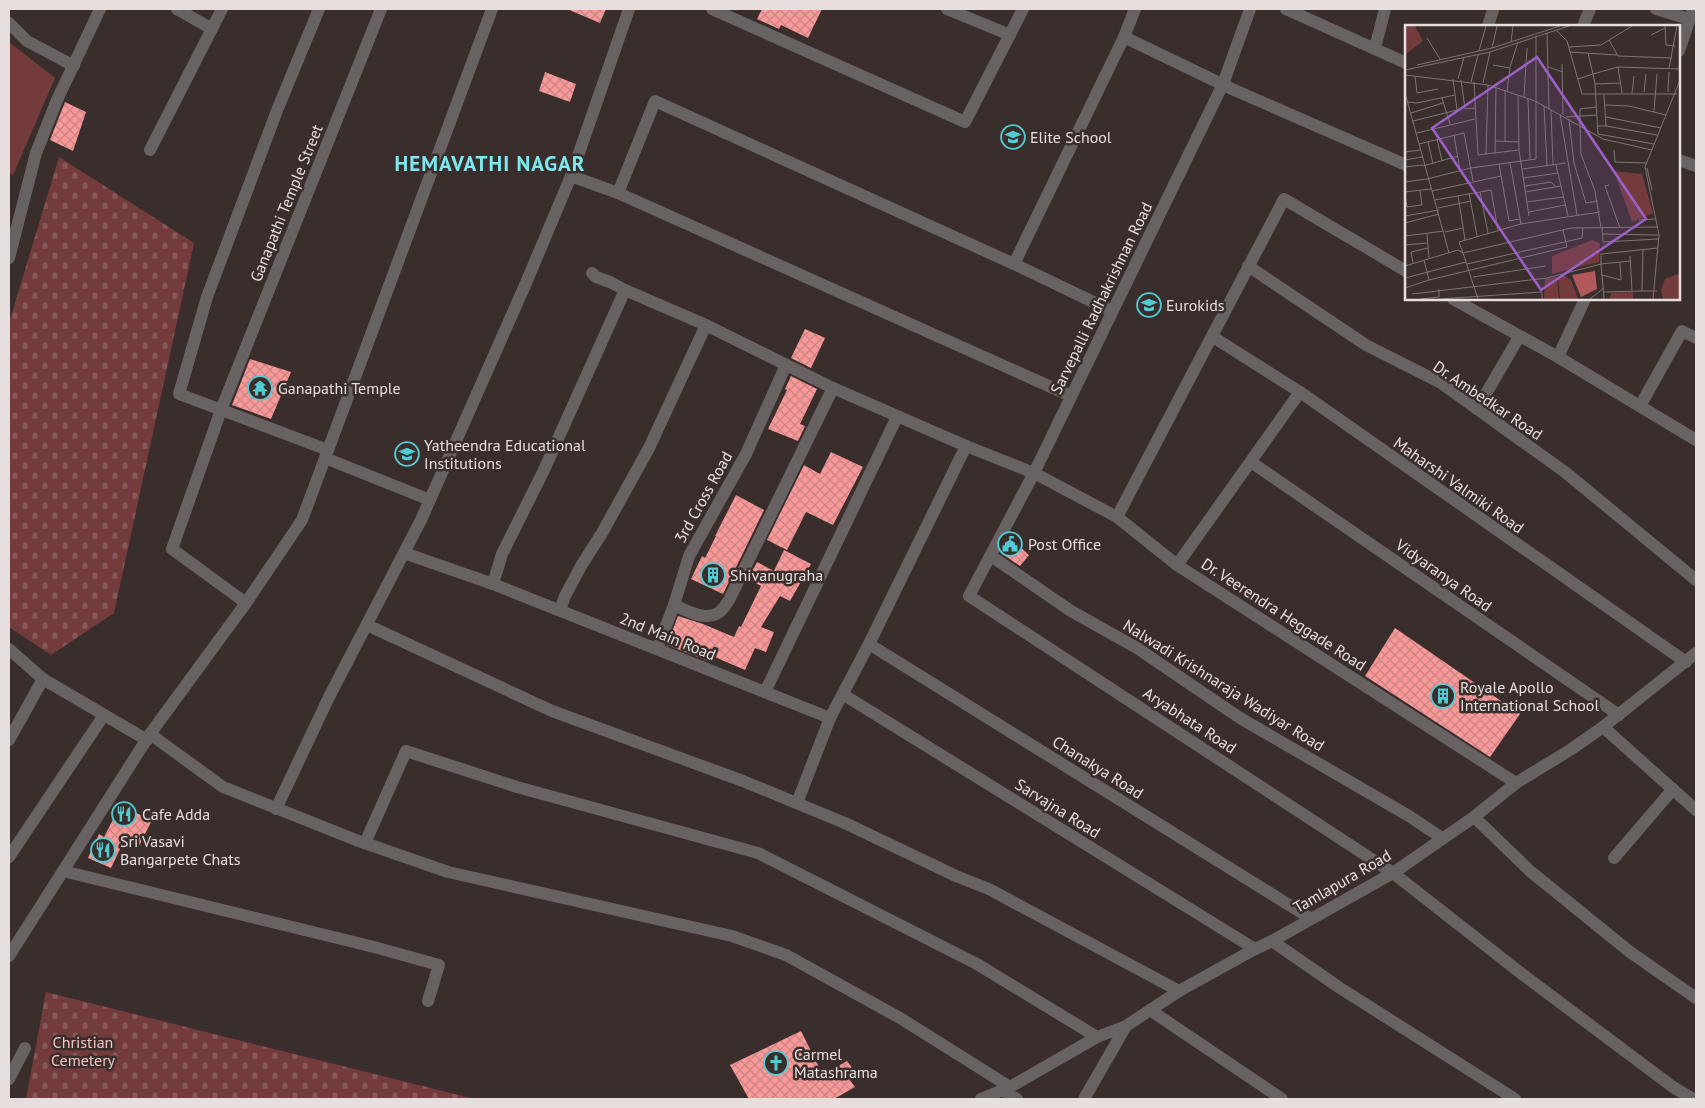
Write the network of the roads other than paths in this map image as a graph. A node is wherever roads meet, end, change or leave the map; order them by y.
1 (100, 9) edge
2 (177, 9) edge
3 (222, 9) edge
4 (319, 9) edge
5 (381, 9) edge
6 (492, 9) edge
7 (629, 9) edge
8 (712, 9) edge
9 (947, 9) edge
10 (1023, 9) edge
11 (1135, 9) edge
12 (1250, 9) edge
13 (1286, 9) edge
14 (1385, 9) edge
15 (1590, 9) edge
16 (1656, 9) edge
17 (1493, 10) dead end
18 (1691, 14) edge
19 (9, 23) edge
20 (1488, 25) edge
21 (1583, 25) edge
22 (212, 29) junction
23 (1010, 35) junction
24 (1124, 37) junction
25 (1374, 48) junction
26 (1680, 48) edge
27 (1405, 63) edge
28 (74, 66) junction
29 (1223, 84) junction
30 (150, 150) dead end
31 (1680, 160) edge
32 (1405, 165) edge
33 (1696, 166) edge
34 (571, 176) junction
35 (618, 193) junction
36 (9, 258) edge
37 (1014, 264) junction
38 (1248, 266) junction
39 (1405, 270) edge
40 (592, 273) dead end
41 (625, 290) junction
42 (1455, 300) edge
43 (1585, 300) edge
44 (1112, 312) junction
45 (706, 325) junction
46 (1213, 337) junction
47 (1519, 337) junction
48 (1696, 338) edge
49 (1558, 357) junction
50 (786, 364) junction
51 (833, 388) junction
52 (1300, 392) junction
53 (1071, 396) junction
54 (1640, 406) junction
55 (1477, 409) junction
56 (221, 410) junction
57 (897, 417) junction
58 (1696, 440) edge
59 (966, 446) junction
60 (326, 454) junction
61 (1250, 462) junction
62 (1034, 473) junction
63 (430, 500) junction
64 (1117, 517) junction
65 (404, 553) junction
66 (991, 556) junction
67 (1177, 565) junction
68 (1696, 580) edge
69 (493, 584) junction
70 (969, 596) joint
71 (246, 602) junction
72 (674, 605) junction
73 (560, 610) junction
74 (367, 625) junction
75 (869, 644) junction
76 (9, 649) edge
77 (657, 649) junction
78 (1696, 653) edge
79 (1686, 662) junction
80 (43, 679) junction
81 (764, 692) junction
82 (844, 695) junction
83 (104, 715) junction
84 (1619, 715) junction
85 (830, 718) junction
86 (1603, 727) junction
87 (148, 737) junction
88 (9, 740) edge
89 (1516, 783) junction
90 (1673, 789) junction
91 (797, 803) junction
92 (276, 809) junction
93 (1696, 810) edge
94 (1474, 817) junction
95 (1442, 838) junction
96 (365, 843) junction
97 (9, 857) edge
98 (1614, 858) dead end
99 (63, 871) junction
100 (1393, 873) junction
101 (1310, 918) junction
102 (1272, 941) junction
103 (1255, 948) junction
104 (9, 956) edge
105 (1179, 991) junction
106 (1696, 998) edge
107 (428, 1001) dead end
108 (1150, 1010) junction
109 (1126, 1026) junction
110 (1097, 1037) junction
111 (25, 1048) dead end
112 (9, 1078) edge
113 (1006, 1089) junction
114 (981, 1099) edge
115 (1017, 1099) edge
116 (1084, 1099) edge
117 (1282, 1099) edge
118 (1515, 1099) edge
119 (1693, 1099) edge

1 - 28 street
2 - 22 street
3 - 22 street
4 - 56 street
5 - 56 street, Ganapathi Temple Street
6 - 60 street
7 - 34 street
8 - 23 street
9 - 23 street
10 - 23 street
11 - 24 street
12 - 29 street, Sarvepalli Radhakrishnan Road
13 - 25 street
14 - 25 street
15 - 21 street
16 - 18 street
17 - 20 street
18 - 26 street
19 - 28 street
22 - 30 street
24 - 29 street
24 - 37 street
25 - 27 street
28 - 36 street
29 - 32 street
29 - 44 street, Sarvepalli Radhakrishnan Road
31 - 33 street
34 - 35 street
34 - 63 street
35 - 37 street
35 - 53 street
37 - 44 street
38 - 39 street
38 - 46 street
38 - 55 street, Dr. Ambedkar Road
40 - 41 street, Dr. Veerendra Heggade Road
41 - 45 street, Dr. Veerendra Heggade Road
41 - 69 street
42 - 47 street
43 - 49 street
44 - 53 street, Sarvepalli Radhakrishnan Road
45 - 50 street, Dr. Veerendra Heggade Road
45 - 73 street
46 - 52 street, Maharshi Valmiki Road
46 - 64 street
47 - 49 street
47 - 55 street
48 - 54 street
49 - 54 street
50 - 51 street, Dr. Veerendra Heggade Road
50 - 72 street, 3rd Cross Road
51 - 57 street, Dr. Veerendra Heggade Road
51 - 72 street
52 - 61 street
52 - 79 street, Maharshi Valmiki Road
53 - 62 street, Sarvepalli Radhakrishnan Road
54 - 58 street
55 - 68 street, Dr. Ambedkar Road
56 - 60 street
56 - 71 street, Ganapathi Temple Street
57 - 59 street, Dr. Veerendra Heggade Road
57 - 81 street
59 - 62 street, Dr. Veerendra Heggade Road
59 - 75 street
60 - 63 street
60 - 71 street
61 - 67 street
61 - 84 street, Vidyaranya Road
62 - 64 street, Dr. Veerendra Heggade Road
62 - 66 street, Sarvepalli Radhakrishnan Road
63 - 65 street
64 - 67 street, Dr. Veerendra Heggade Road
65 - 69 street, 2nd Main Road
65 - 74 street
66 - 70 street, Sarvepalli Radhakrishnan Road
66 - 95 street, Nalwadi Krishnaraja Wadiyar Road
67 - 89 street, Dr. Veerendra Heggade Road
69 - 73 street, 2nd Main Road
70 - 100 street, Aryabhata Road
71 - 87 street
72 - 77 street, 3rd Cross Road
73 - 77 street, 2nd Main Road
74 - 91 street
74 - 92 street
75 - 82 street
75 - 101 street, Chanakya Road
76 - 80 street
77 - 81 street, 2nd Main Road
78 - 79 street, Tamlapura Road
79 - 84 street, Tamlapura Road
80 - 83 street
80 - 88 street
81 - 85 street, 2nd Main Road
82 - 85 street
82 - 103 street, Sarvajna Road
83 - 87 street
83 - 97 street
84 - 86 street, Tamlapura Road
85 - 91 street
86 - 89 street, Tamlapura Road
86 - 90 street
87 - 92 street
87 - 99 street
89 - 94 street, Tamlapura Road
90 - 93 street
90 - 98 street
91 - 105 street
92 - 96 street
94 - 95 street, Tamlapura Road
94 - 106 street
95 - 100 street, Tamlapura Road
96 - 110 street
96 - 113 street
99 - 104 street
99 - 107 street
100 - 101 street, Tamlapura Road
100 - 119 street, Aryabhata Road
101 - 102 street, Tamlapura Road
102 - 103 street, Tamlapura Road
102 - 118 street
103 - 105 street, Tamlapura Road
105 - 108 street, Tamlapura Road
108 - 109 street, Tamlapura Road
108 - 117 street
109 - 110 street, Tamlapura Road
109 - 116 street
110 - 113 street, Tamlapura Road
111 - 112 street
113 - 114 street, Tamlapura Road
113 - 115 street

